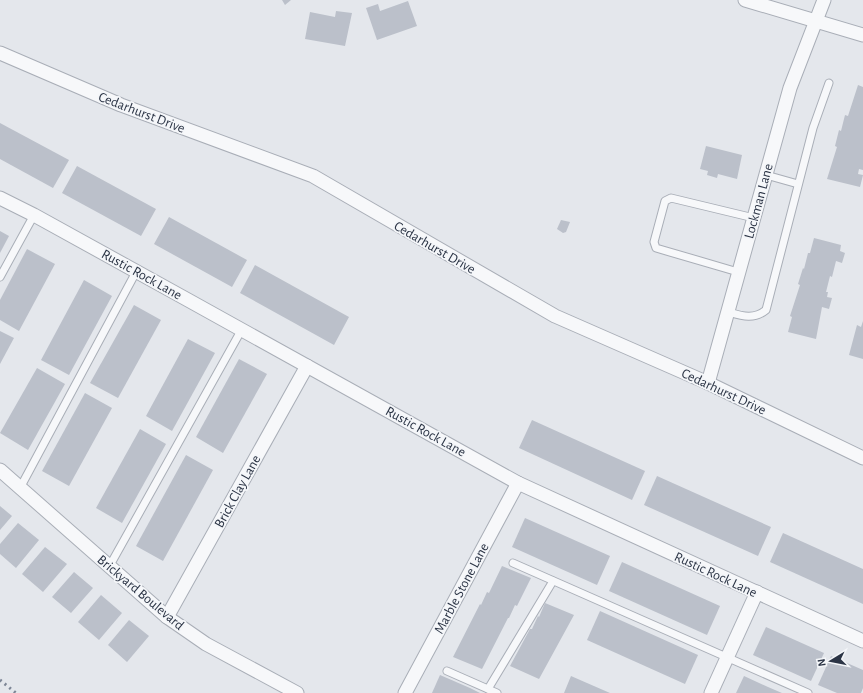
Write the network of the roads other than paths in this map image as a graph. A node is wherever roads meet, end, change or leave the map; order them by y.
1 (745, 0) edge
2 (824, 0) edge
3 (816, 22) junction
4 (863, 36) edge
5 (0, 52) edge
6 (829, 83) dead end
7 (766, 174) junction
8 (798, 184) junction
9 (0, 198) edge
10 (34, 215) junction
11 (754, 218) junction
12 (136, 272) junction
13 (738, 272) junction
14 (0, 277) edge
15 (728, 312) junction
16 (242, 330) junction
17 (308, 366) junction
18 (708, 383) junction
19 (863, 458) edge
20 (0, 470) edge
21 (518, 483) junction
22 (20, 488) junction
23 (513, 563) dead end
24 (109, 567) junction
25 (553, 581) junction
26 (757, 592) junction
27 (167, 617) junction
28 (863, 641) edge
29 (727, 657) junction
30 (447, 671) dead end
31 (488, 689) junction
32 (297, 693) edge
33 (405, 693) edge
34 (497, 693) edge
35 (711, 693) edge
36 (808, 693) edge

1 - 3 street
2 - 3 street, Lockman Lane
3 - 4 street
3 - 7 street, Lockman Lane
5 - 18 street, Cedarhurst Drive
6 - 8 lane
7 - 8 lane
7 - 11 street, Lockman Lane
8 - 15 lane
9 - 10 street, Rustic Rock Lane
10 - 12 street, Rustic Rock Lane
10 - 14 lane
11 - 13 street, Lockman Lane
11 - 13 lane
12 - 16 street, Rustic Rock Lane
12 - 22 lane
13 - 15 street, Lockman Lane
15 - 18 street, Lockman Lane
16 - 17 street, Rustic Rock Lane
16 - 24 lane
17 - 21 street, Rustic Rock Lane
17 - 27 street, Brick Clay Lane
18 - 19 street, Cedarhurst Drive
20 - 22 street, Brickyard Boulevard
21 - 26 street, Rustic Rock Lane
21 - 33 street, Marble Stone Lane
22 - 24 street, Brickyard Boulevard
23 - 25 lane
24 - 27 street, Brickyard Boulevard
25 - 29 lane
25 - 31 lane
26 - 28 street, Rustic Rock Lane
26 - 29 street
27 - 32 street, Brickyard Boulevard
29 - 35 street
29 - 36 lane
30 - 31 lane
31 - 34 lane

